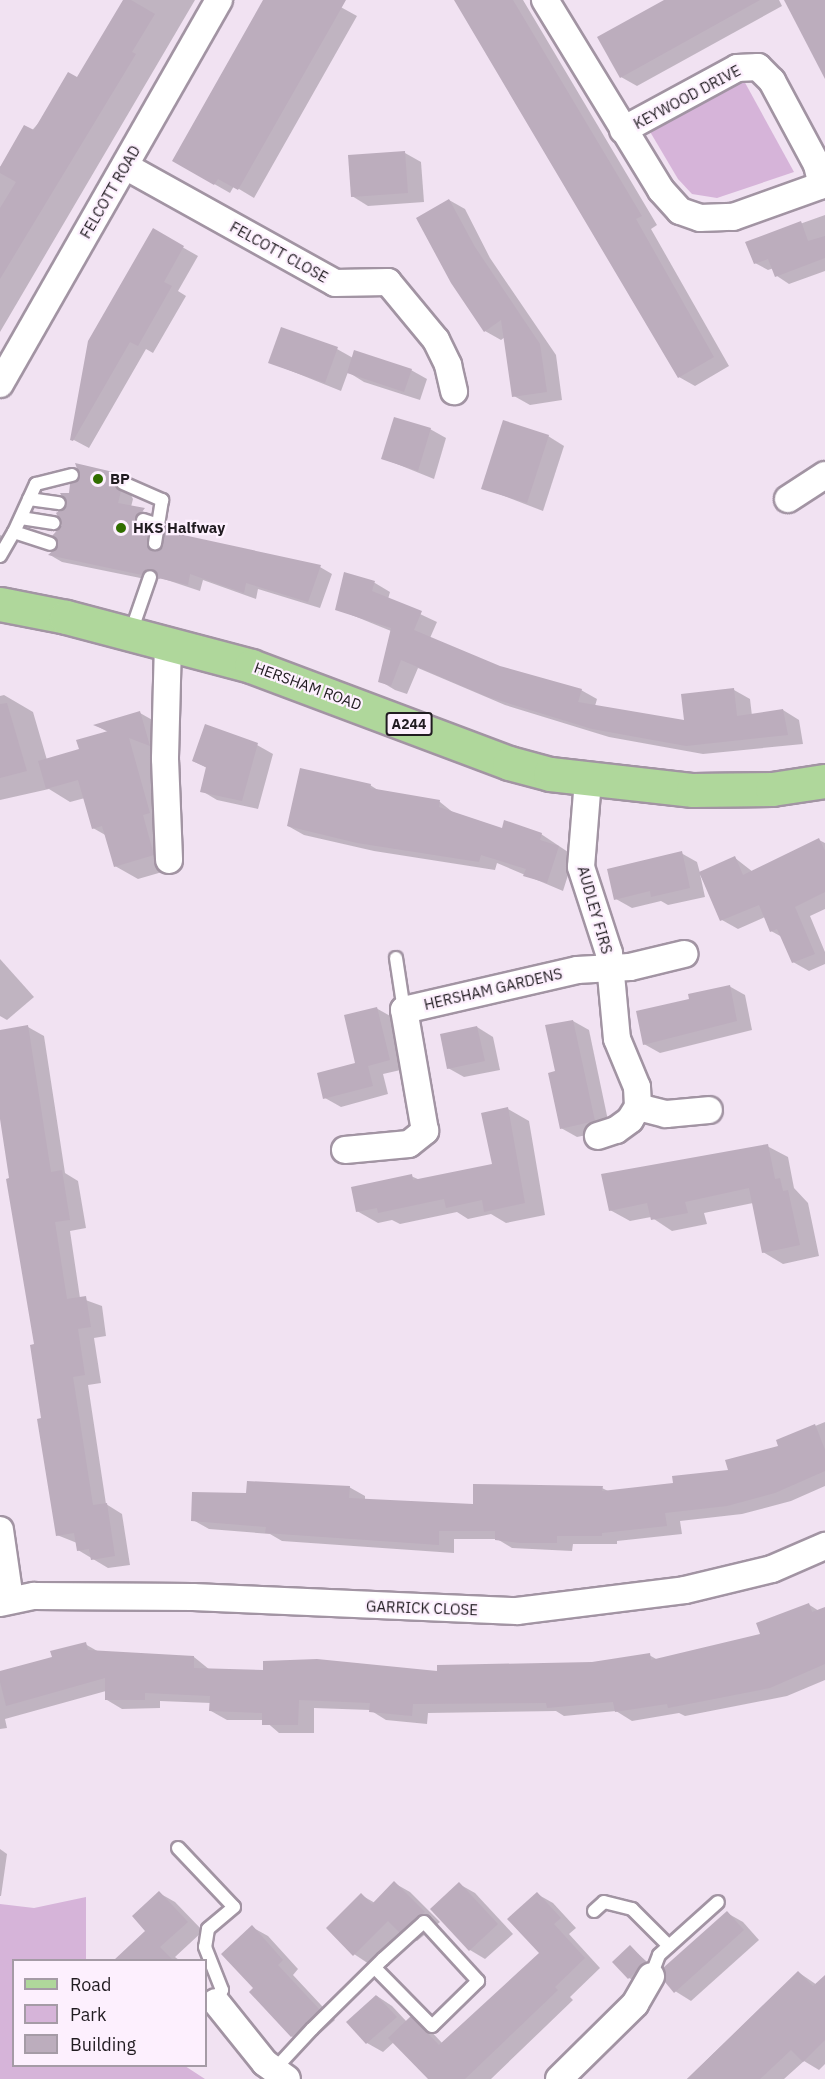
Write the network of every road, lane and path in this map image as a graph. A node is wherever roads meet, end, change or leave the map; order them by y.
1 (219, 0) edge
2 (545, 0) edge
3 (623, 130) junction
4 (125, 166) junction
5 (823, 185) edge
6 (0, 384) edge
7 (454, 391) dead end
8 (72, 475) dead end
9 (825, 475) edge
10 (123, 483) dead end
11 (29, 499) junction
12 (788, 499) dead end
13 (58, 503) dead end
14 (21, 518) junction
15 (143, 520) dead end
16 (54, 523) dead end
17 (158, 525) junction
18 (14, 532) junction
19 (155, 543) dead end
20 (50, 544) dead end
21 (0, 556) edge
22 (150, 577) dead end
23 (0, 604) edge
24 (131, 634) junction
25 (168, 643) junction
26 (588, 780) junction
27 (825, 781) edge
28 (169, 860) dead end
29 (684, 954) dead end
30 (396, 958) dead end
31 (610, 968) junction
32 (404, 1010) junction
33 (638, 1107) junction
34 (709, 1110) dead end
35 (598, 1136) dead end
36 (345, 1150) dead end
37 (0, 1530) edge
38 (825, 1546) edge
39 (5, 1601) edge
40 (178, 1848) dead end
41 (718, 1902) dead end
42 (594, 1911) dead end
43 (669, 1946) junction
44 (375, 1968) junction
45 (651, 1976) joint
46 (216, 2002) joint
47 (270, 2073) edge
48 (559, 2079) edge

1 - 4 street, FELCOTT ROAD
2 - 3 street, KEYWOOD DRIVE
3 - 5 street, KEYWOOD DRIVE
3 - 5 street, KEYWOOD DRIVE
4 - 6 street, FELCOTT ROAD
4 - 7 street, FELCOTT CLOSE
8 - 11 lane
9 - 12 street
10 - 17 lane
11 - 13 lane
11 - 14 lane
14 - 16 lane
14 - 18 lane
15 - 17 lane
17 - 19 lane
18 - 20 lane
18 - 21 lane
22 - 24 lane
23 - 24 main road, HERSHAM ROAD / A244
24 - 25 main road, HERSHAM ROAD / A244
25 - 26 main road, HERSHAM ROAD / A244
25 - 28 street
26 - 27 main road, HERSHAM ROAD / A244
26 - 31 street, AUDLEY FIRS
29 - 31 street, AUDLEY FIRS
30 - 32 lane
31 - 32 street, HERSHAM GARDENS
31 - 33 street, AUDLEY FIRS
32 - 36 street, HERSHAM GARDENS
33 - 34 street
33 - 35 street
37 - 39 street, GARRICK CLOSE
38 - 39 street, GARRICK CLOSE
40 - 46 lane
41 - 43 lane
42 - 43 lane
43 - 45 lane
44 - 44 lane
44 - 47 lane
45 - 48 street
46 - 47 street

